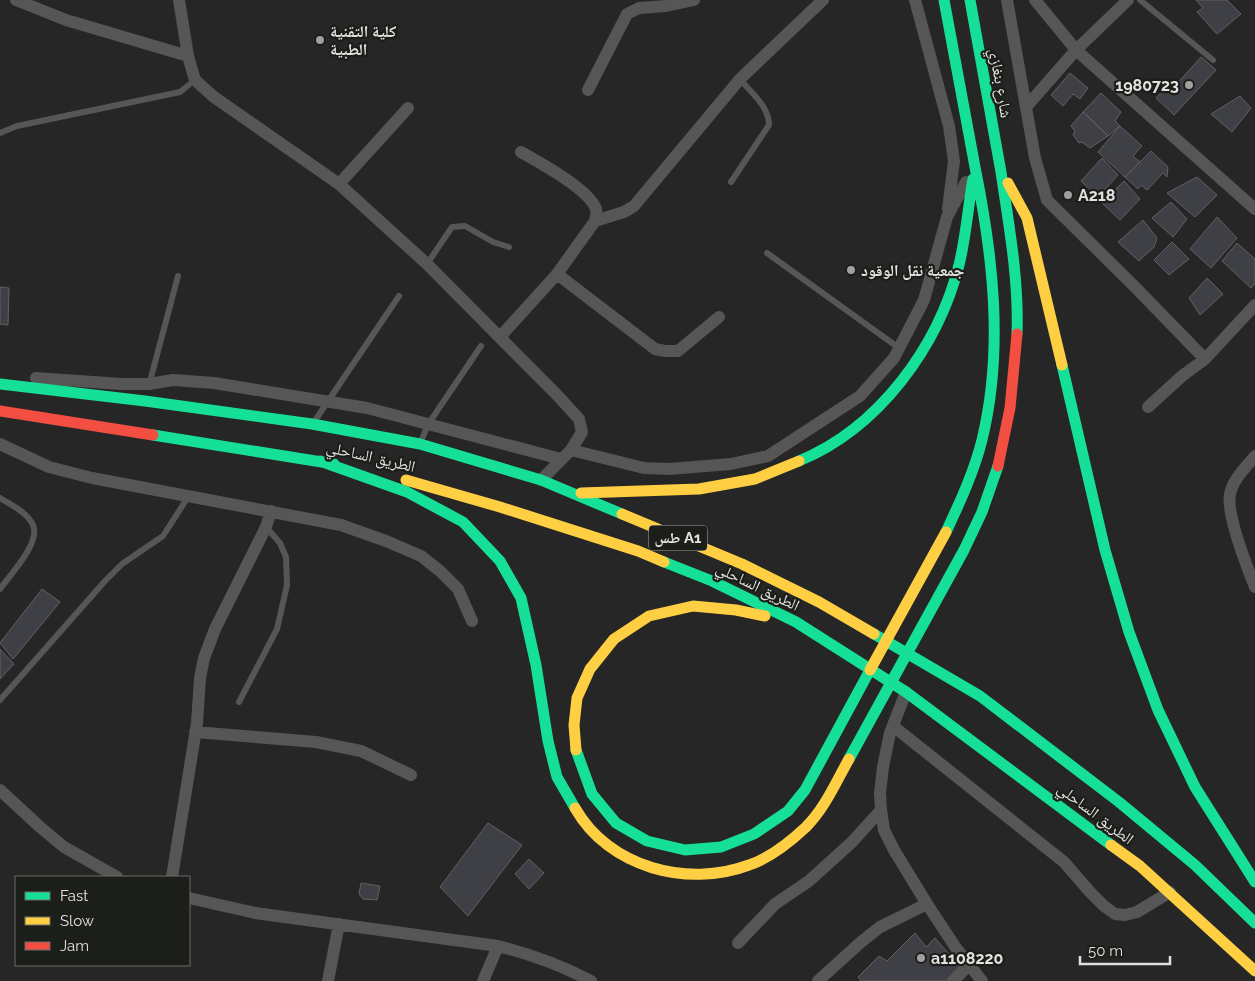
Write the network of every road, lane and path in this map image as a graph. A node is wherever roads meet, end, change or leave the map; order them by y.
1 (16, 0) edge
2 (179, 0) edge
3 (694, 0) edge
4 (823, 0) edge
5 (915, 0) edge
6 (944, 0) edge
7 (970, 0) edge
8 (1007, 0) edge
9 (1035, 0) edge
10 (1128, 0) edge
11 (1140, 0) edge
12 (1076, 50) junction
13 (188, 56) junction
14 (1213, 60) dead end
15 (195, 80) junction
16 (740, 80) junction
17 (588, 90) dead end
18 (408, 108) dead end
19 (1026, 108) junction
20 (0, 133) edge
21 (521, 152) dead end
22 (975, 167) junction
23 (1001, 172) junction
24 (731, 182) dead end
25 (339, 184) junction
26 (1255, 209) edge
27 (947, 217) junction
28 (595, 221) junction
29 (510, 247) dead end
30 (767, 253) dead end
31 (427, 264) junction
32 (557, 274) junction
33 (178, 276) dead end
34 (399, 296) dead end
35 (1254, 307) edge
36 (719, 317) dead end
37 (500, 337) junction
38 (481, 346) dead end
39 (899, 348) junction
40 (1205, 359) junction
41 (1, 384) edge
42 (149, 384) junction
43 (145, 401) junction
44 (326, 402) junction
45 (1148, 407) dead end
46 (0, 412) edge
47 (428, 423) junction
48 (312, 424) junction
49 (0, 444) edge
50 (420, 444) junction
51 (571, 450) junction
52 (1255, 456) edge
53 (561, 459) junction
54 (320, 461) junction
55 (541, 480) junction
56 (575, 493) junction
57 (188, 497) junction
58 (0, 498) edge
59 (271, 512) junction
60 (266, 527) junction
61 (1255, 587) edge
62 (0, 588) edge
63 (472, 621) dead end
64 (796, 622) junction
65 (906, 692) junction
66 (0, 700) edge
67 (239, 702) dead end
68 (893, 726) junction
69 (195, 732) junction
70 (410, 775) dead end
71 (0, 790) edge
72 (881, 810) junction
73 (115, 876) edge
74 (172, 876) edge
75 (1255, 882) edge
76 (1170, 892) junction
77 (190, 898) edge
78 (927, 904) junction
79 (339, 924) junction
80 (1255, 924) edge
81 (738, 943) dead end
82 (498, 946) junction
83 (969, 965) junction
84 (1255, 971) edge
85 (328, 981) edge
86 (483, 981) edge
87 (591, 981) edge
88 (818, 981) edge
89 (952, 981) edge
90 (982, 981) edge

1 - 13 street
2 - 13 street
3 - 17 street
4 - 16 street
5 - 27 street
6 - 22 main road
7 - 23 main road, شارع بنغازي
8 - 19 street
9 - 12 street
10 - 12 street
11 - 14 lane
12 - 19 street
12 - 26 street
13 - 15 street
15 - 20 lane
15 - 25 street
16 - 24 lane
16 - 28 street
18 - 25 street
19 - 40 street
21 - 28 street
22 - 27 street
22 - 56 main road
22 - 64 main road
23 - 54 main road, شارع بنغازي
23 - 75 main road
25 - 31 street
27 - 39 street
28 - 32 street
29 - 31 lane
30 - 39 lane
31 - 37 street
32 - 36 street
32 - 37 street
33 - 42 lane
34 - 44 lane
35 - 40 street
37 - 51 street
38 - 47 lane
39 - 51 street
40 - 45 street
41 - 42 street
41 - 43 main road, الطريق الساحلي / طس A1
42 - 43 lane
42 - 44 street
43 - 48 main road, الطريق الساحلي / طس A1
44 - 47 street
44 - 48 lane
46 - 54 main road, الطريق الساحلي
47 - 50 lane
47 - 53 street
48 - 50 main road, الطريق الساحلي / طس A1
49 - 57 street
50 - 55 main road, الطريق الساحلي / طس A1
51 - 53 street
52 - 61 street
53 - 55 street
54 - 64 main road, الطريق الساحلي
55 - 56 main road, الطريق الساحلي / طس A1
56 - 80 main road, الطريق الساحلي / طس A1
57 - 59 street
57 - 66 lane
58 - 62 lane
59 - 60 street
59 - 63 street
60 - 67 lane
60 - 69 street
64 - 65 main road, الطريق الساحلي
65 - 68 street
65 - 76 main road, الطريق الساحلي
68 - 72 street
68 - 76 street
69 - 70 street
69 - 74 street
71 - 73 street
72 - 78 street
72 - 81 street
76 - 84 main road, الطريق الساحلي
77 - 79 street
78 - 83 street
78 - 88 street
79 - 82 street
79 - 85 street
82 - 86 street
82 - 87 street
83 - 89 street
83 - 90 street

